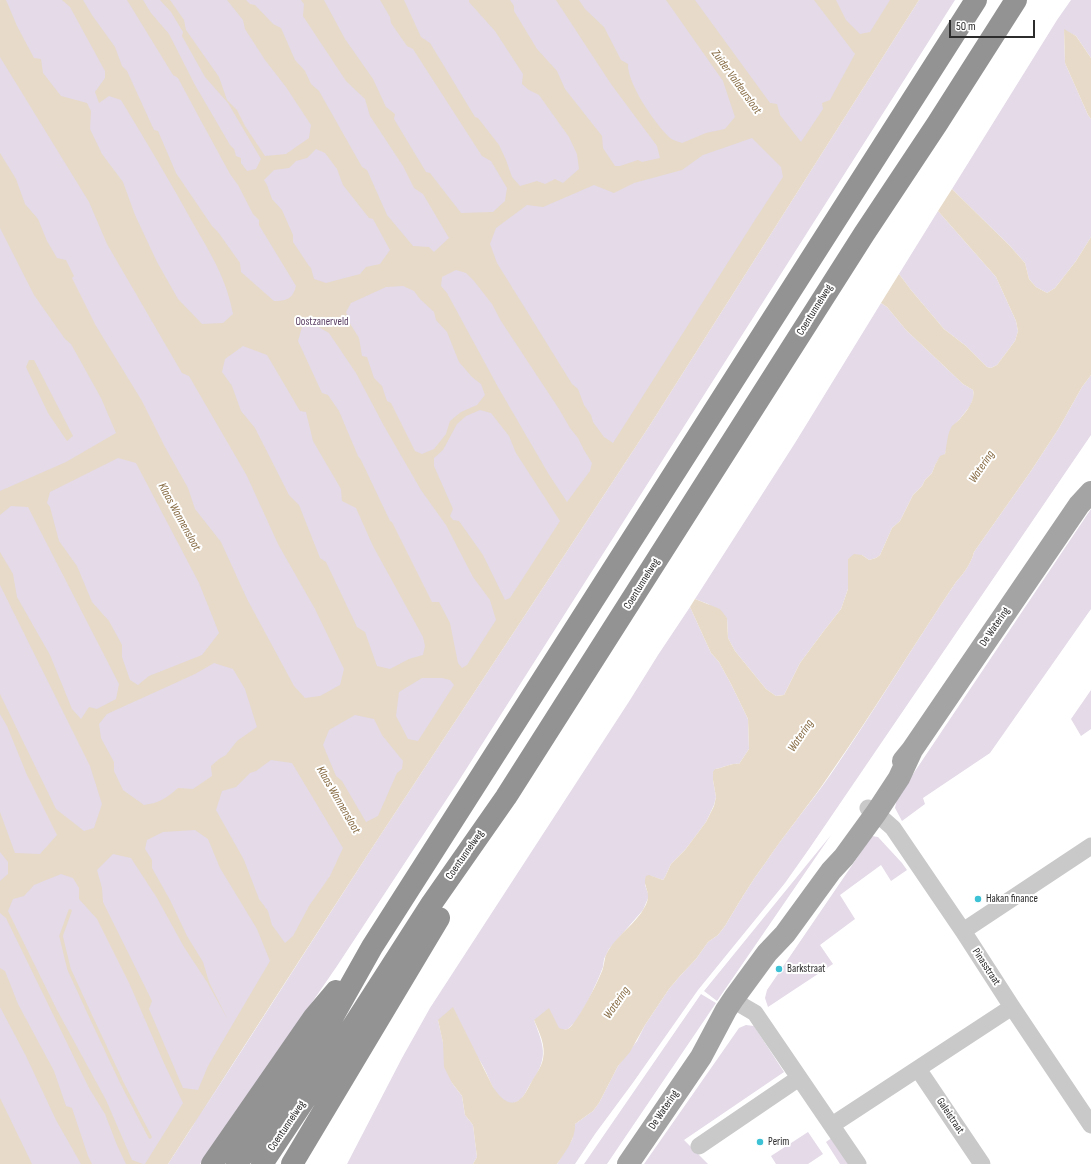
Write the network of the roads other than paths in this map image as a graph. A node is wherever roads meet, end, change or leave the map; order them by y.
1 (976, 0) edge
2 (1016, 0) edge
3 (1091, 480) edge
4 (1085, 498) edge
5 (506, 798) junction
6 (872, 811) junction
7 (1091, 846) edge
8 (963, 931) junction
9 (372, 947) junction
10 (739, 1002) junction
11 (1012, 1007) junction
12 (918, 1069) junction
13 (799, 1078) junction
14 (1086, 1105) edge
15 (832, 1125) junction
16 (1091, 1125) edge
17 (699, 1146) dead end
18 (212, 1164) edge
19 (237, 1164) edge
20 (262, 1164) edge
21 (292, 1164) edge
22 (628, 1164) edge
23 (858, 1164) edge
24 (982, 1164) edge

1 - 9 highway, Coentunnelweg
2 - 5 highway, Coentunnelweg
3 - 4 main road, De Watering
4 - 6 main road, De Watering
5 - 20 highway, Coentunnelweg
5 - 21 highway
6 - 8 street, Pinasstraat
6 - 10 main road, De Watering
7 - 8 street
8 - 11 street, Pinasstraat
9 - 18 highway
9 - 19 highway, Coentunnelweg
10 - 13 street
10 - 22 main road, De Watering
11 - 12 street
11 - 14 street, Pinasstraat
12 - 15 street
12 - 24 street, Galeistraat
13 - 15 street
13 - 17 street
14 - 16 street, Pinasstraat
15 - 23 street

